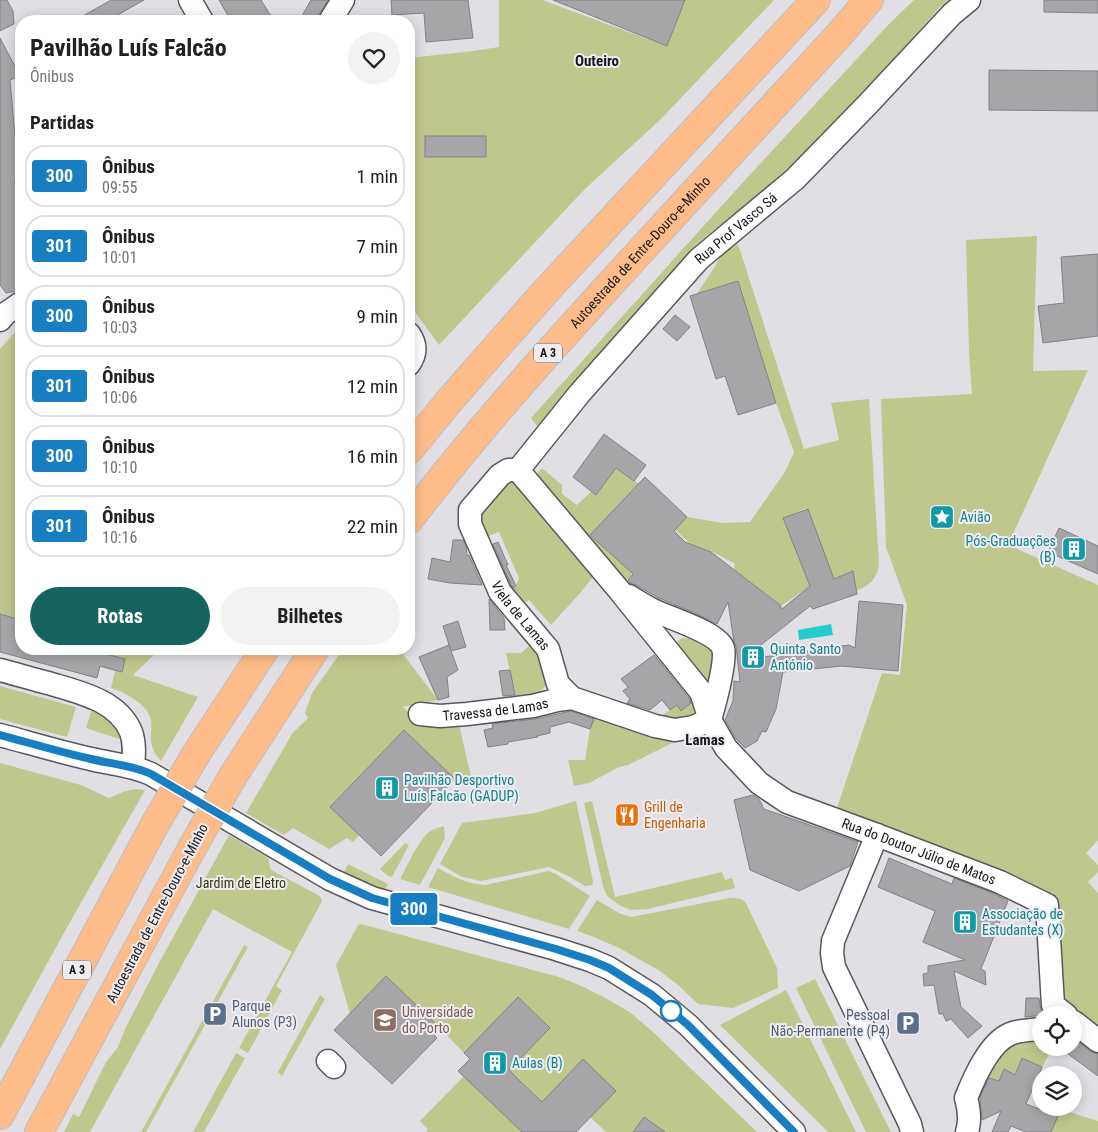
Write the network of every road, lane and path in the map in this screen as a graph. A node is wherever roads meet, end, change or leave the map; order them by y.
1 (190, 0) edge
2 (343, 0) edge
3 (812, 0) edge
4 (816, 0) edge
5 (869, 0) edge
6 (877, 0) edge
7 (970, 0) edge
8 (199, 15) edge
9 (334, 15) edge
10 (795, 22) junction
11 (838, 36) junction
12 (415, 443) edge
13 (518, 470) junction
14 (415, 512) edge
15 (619, 590) junction
16 (261, 655) edge
17 (311, 655) edge
18 (0, 670) edge
19 (572, 698) junction
20 (420, 714) dead end
21 (710, 720) junction
22 (0, 735) edge
23 (133, 767) junction
24 (877, 835) junction
25 (1054, 1006) edge
26 (1082, 1028) edge
27 (1032, 1030) edge
28 (1098, 1041) edge
29 (0, 1115) edge
30 (39, 1132) edge
31 (794, 1132) edge
32 (912, 1132) edge
33 (967, 1132) edge

1 - 8 street
2 - 9 street
3 - 10 highway
4 - 10 highway
5 - 11 highway
6 - 11 highway
7 - 13 street, Rua Prof Vasco Sá
10 - 12 highway
11 - 14 highway, Autoestrada de Entre-Douro-e-Minho / A 3
13 - 15 street, Rua do Doutor Júlio de Matos
13 - 19 street, Viela de Lamas
15 - 21 street, Rua do Doutor Júlio de Matos
15 - 21 street, Rua do Doutor Júlio de Matos
16 - 29 highway, A 3, bridge
17 - 30 highway, Autoestrada de Entre-Douro-e-Minho, bridge
18 - 23 street
19 - 20 street, Travessa de Lamas
19 - 21 street
21 - 24 street, Rua do Doutor Júlio de Matos
22 - 23 street
23 - 31 street
24 - 25 street, Rua do Doutor Júlio de Matos
24 - 32 street
26 - 28 street
27 - 33 street

